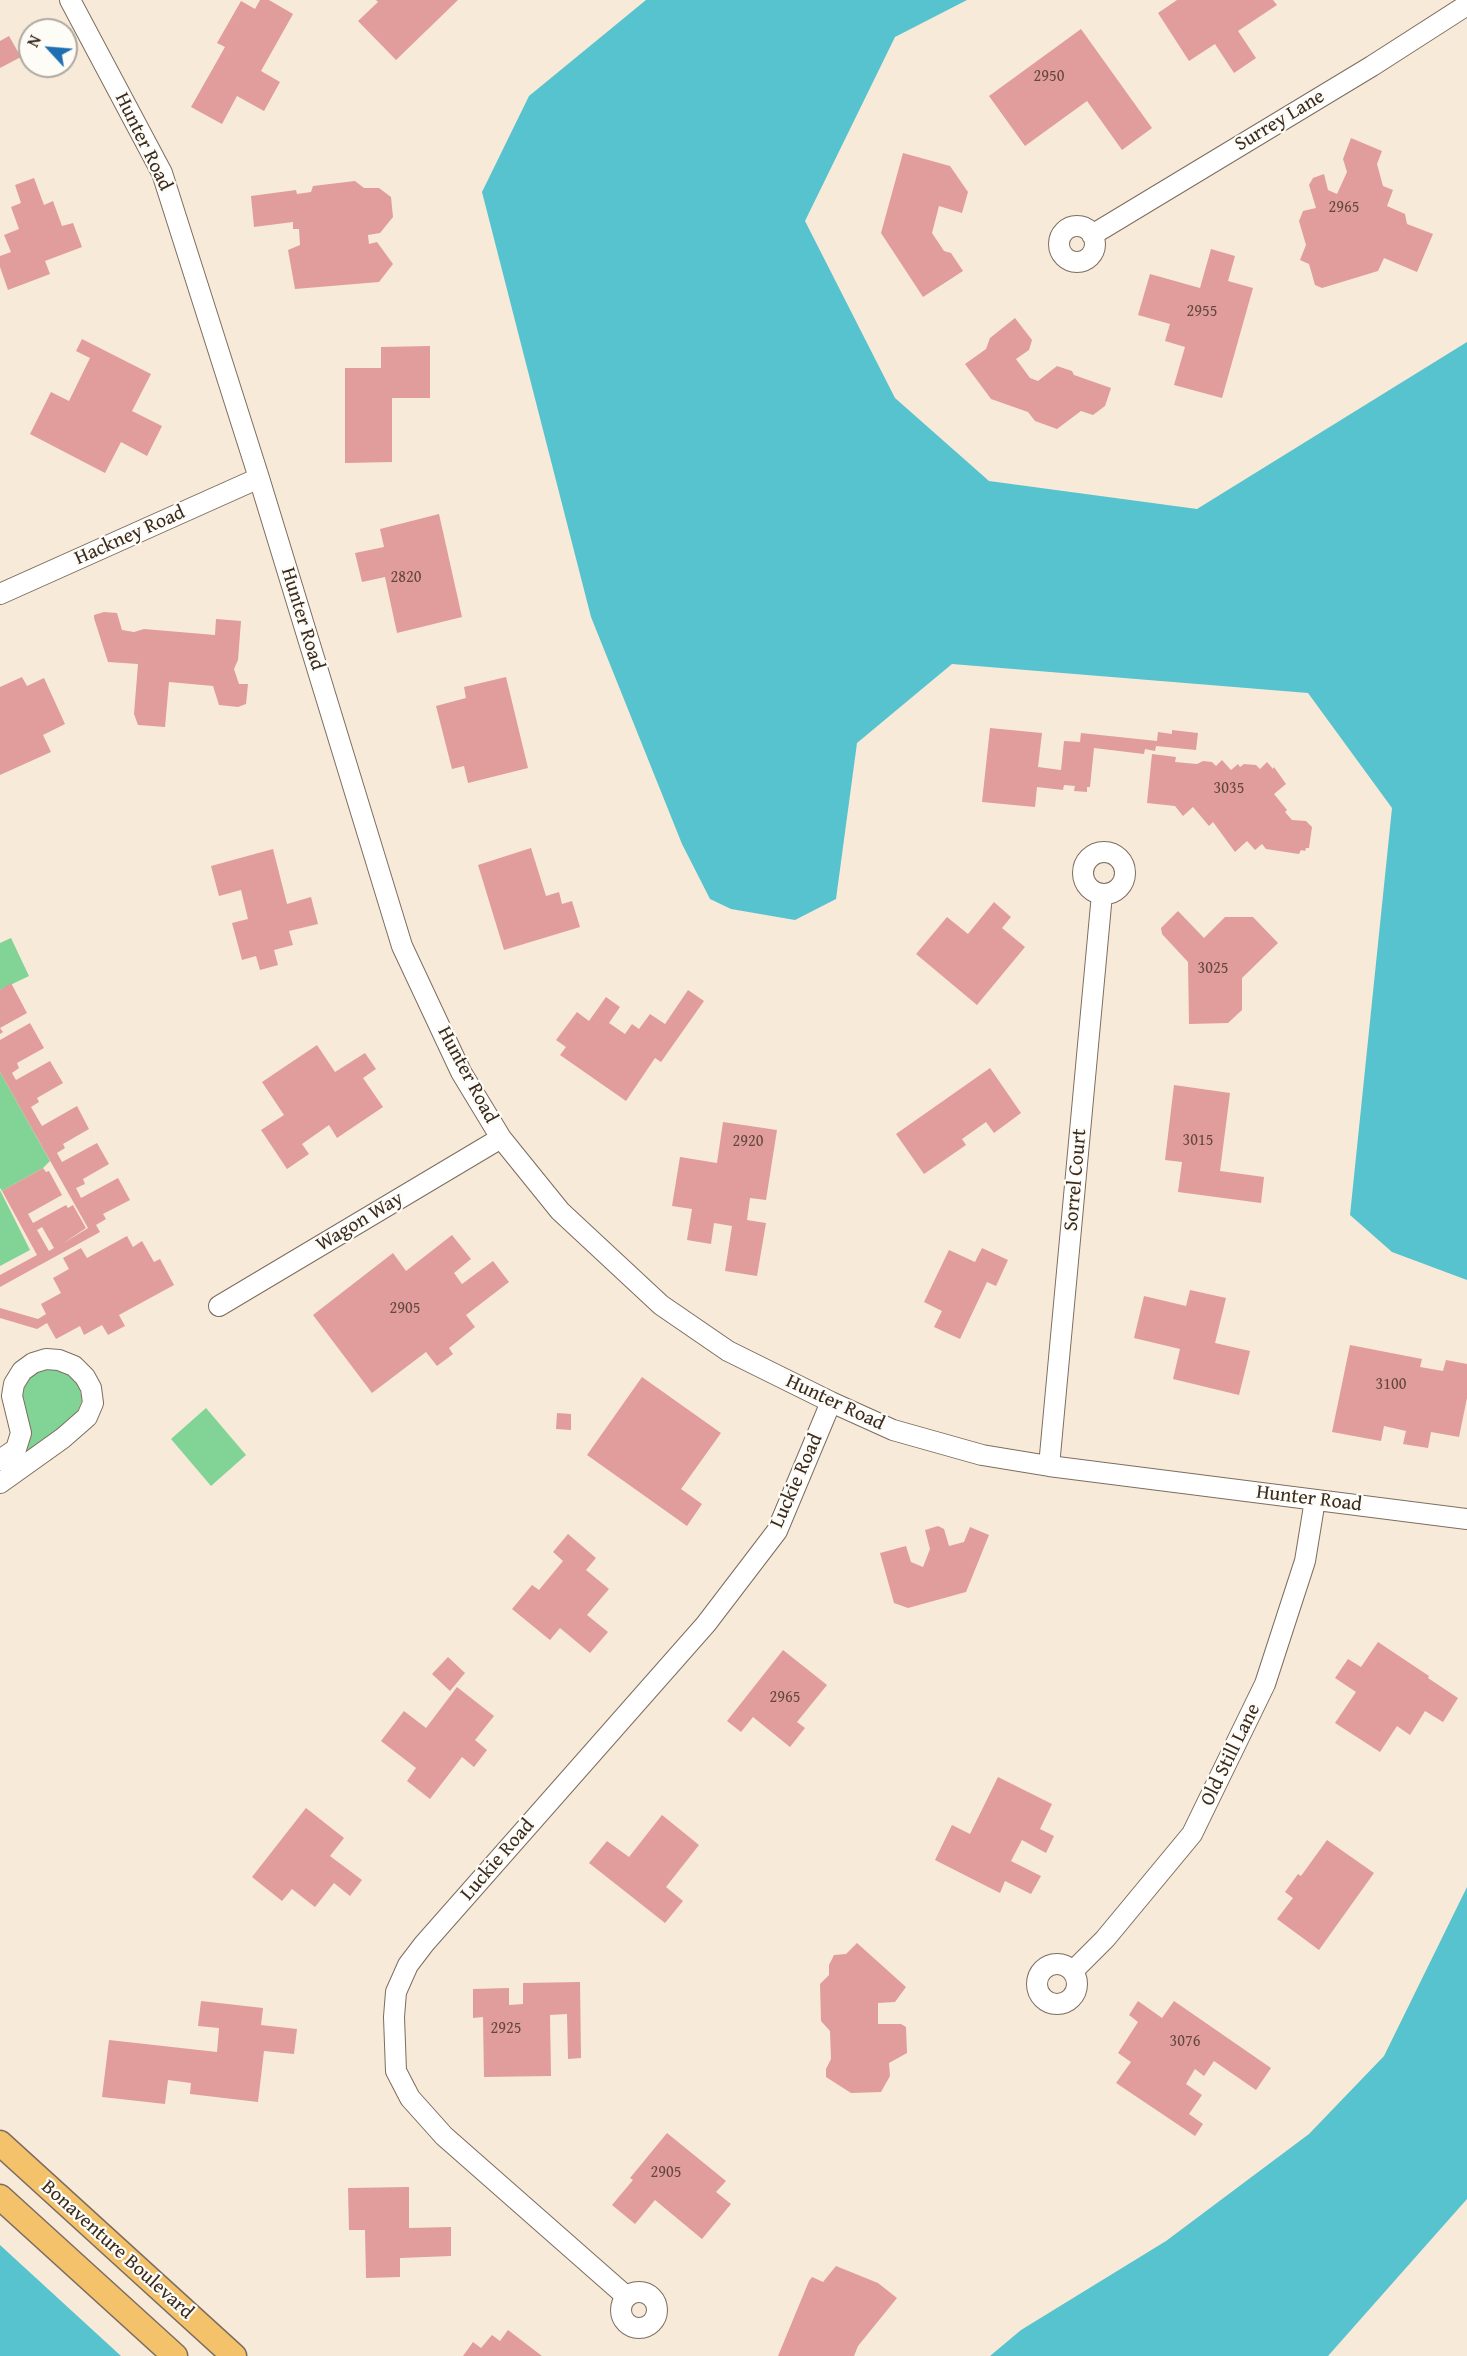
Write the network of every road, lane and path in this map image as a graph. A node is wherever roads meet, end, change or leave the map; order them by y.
1 (70, 0) edge
2 (1467, 5) edge
3 (1092, 235) dead end
4 (259, 478) junction
5 (0, 594) edge
6 (1102, 894) dead end
7 (501, 1138) junction
8 (219, 1306) dead end
9 (831, 1402) junction
10 (0, 1461) edge
11 (1049, 1466) junction
12 (0, 1483) edge
13 (1315, 1500) junction
14 (1467, 1519) edge
15 (1073, 1971) dead end
16 (0, 2143) edge
17 (0, 2197) edge
18 (627, 2297) dead end
19 (175, 2356) edge
20 (234, 2356) edge

1 - 4 street, Hunter Road
2 - 3 street, Surrey Lane
4 - 5 street, Hackney Road
4 - 7 street, Hunter Road
6 - 11 street, Sorrel Court
7 - 8 street, Wagon Way
7 - 9 street, Hunter Road
9 - 11 street, Hunter Road
9 - 18 street, Luckie Road
10 - 12 street
11 - 13 street, Hunter Road
13 - 14 street, Hunter Road
13 - 15 street, Old Still Lane
16 - 20 main road, Bonaventure Boulevard
17 - 19 main road, Bonaventure Boulevard

